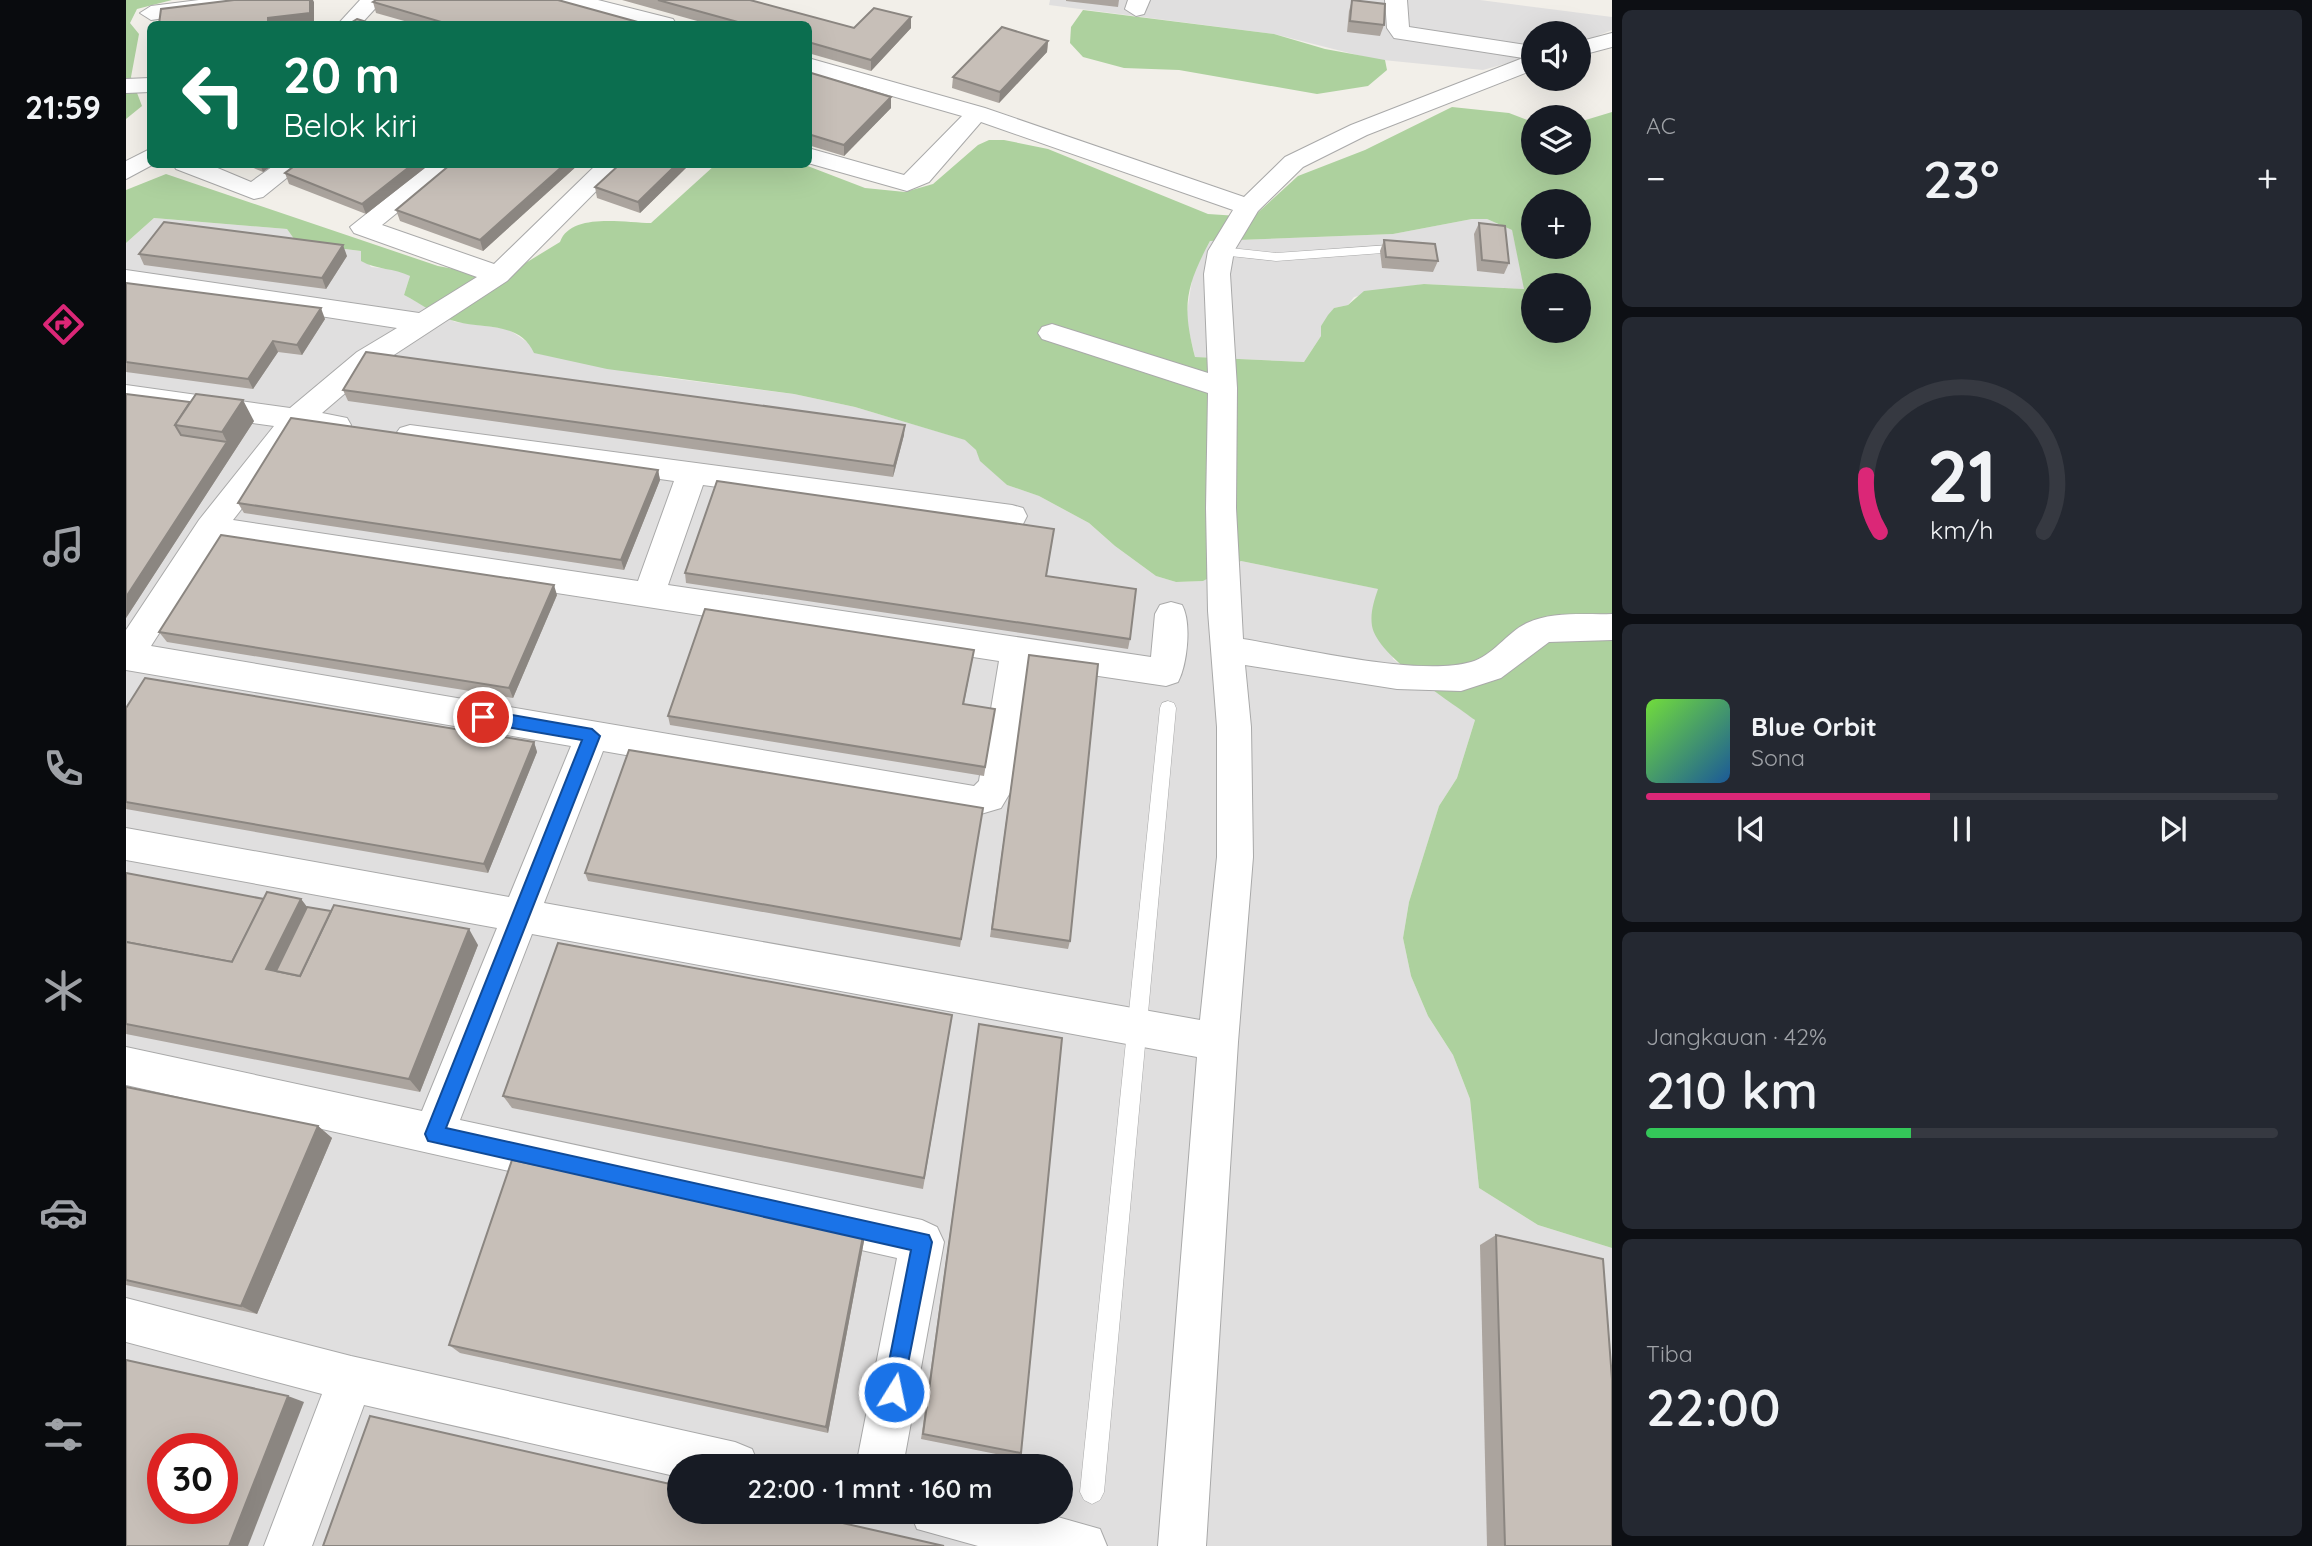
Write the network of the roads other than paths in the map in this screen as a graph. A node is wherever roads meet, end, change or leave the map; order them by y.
1 (247, 0) edge
2 (372, 0) edge
3 (573, 0) edge
4 (1395, 0) edge
5 (151, 13) dead end
6 (357, 21) edge
7 (654, 21) edge
8 (1612, 40) edge
9 (1591, 46) edge
10 (1521, 51) edge
11 (812, 66) edge
12 (1521, 67) edge
13 (147, 85) edge
14 (126, 86) edge
15 (977, 113) junction
16 (812, 156) edge
17 (147, 158) edge
18 (194, 168) edge
19 (287, 168) edge
20 (440, 168) edge
21 (607, 168) edge
22 (126, 172) edge
23 (1248, 207) junction
24 (1410, 248) edge
25 (1221, 251) junction
26 (498, 275) junction
27 (126, 278) edge
28 (425, 323) junction
29 (1052, 333) dead end
30 (1223, 388) junction
31 (126, 395) edge
32 (295, 420) junction
33 (692, 472) junction
34 (1012, 516) dead end
35 (210, 528) junction
36 (649, 595) junction
37 (1171, 614) dead end
38 (1612, 628) edge
39 (1227, 649) junction
40 (1017, 650) junction
41 (127, 656) edge
42 (1168, 708) dead end
43 (592, 736) junction
44 (126, 844) edge
45 (522, 916) junction
46 (1135, 1027) junction
47 (1218, 1042) junction
48 (126, 1066) edge
49 (434, 1134) junction
50 (126, 1320) edge
51 (351, 1379) junction
52 (682, 1454) edge
53 (882, 1454) edge
54 (1092, 1492) dead end
55 (987, 1524) edge
56 (288, 1546) edge
57 (1083, 1546) edge
58 (1182, 1546) edge

1 - 5 street
2 - 6 street
3 - 7 street
4 - 10 street
8 - 9 street
11 - 15 street
12 - 23 street
13 - 14 street
15 - 16 street
15 - 23 street
17 - 22 street
18 - 19 street
20 - 26 street
21 - 26 street
23 - 25 street
24 - 25 lane
25 - 30 street
26 - 28 street
27 - 28 street
28 - 32 street
29 - 30 street
30 - 39 street
31 - 32 street
32 - 33 street
32 - 35 street
33 - 34 street
33 - 36 street
35 - 36 street
35 - 41 street
36 - 40 street
37 - 40 street
38 - 39 street
39 - 47 street
40 - 43 street
41 - 43 street
42 - 46 lane
43 - 45 street
44 - 45 street
45 - 46 street
45 - 49 street
46 - 47 street
46 - 54 lane
47 - 58 street
48 - 49 street
49 - 53 street
50 - 51 street
51 - 52 street
51 - 56 street
55 - 57 street

